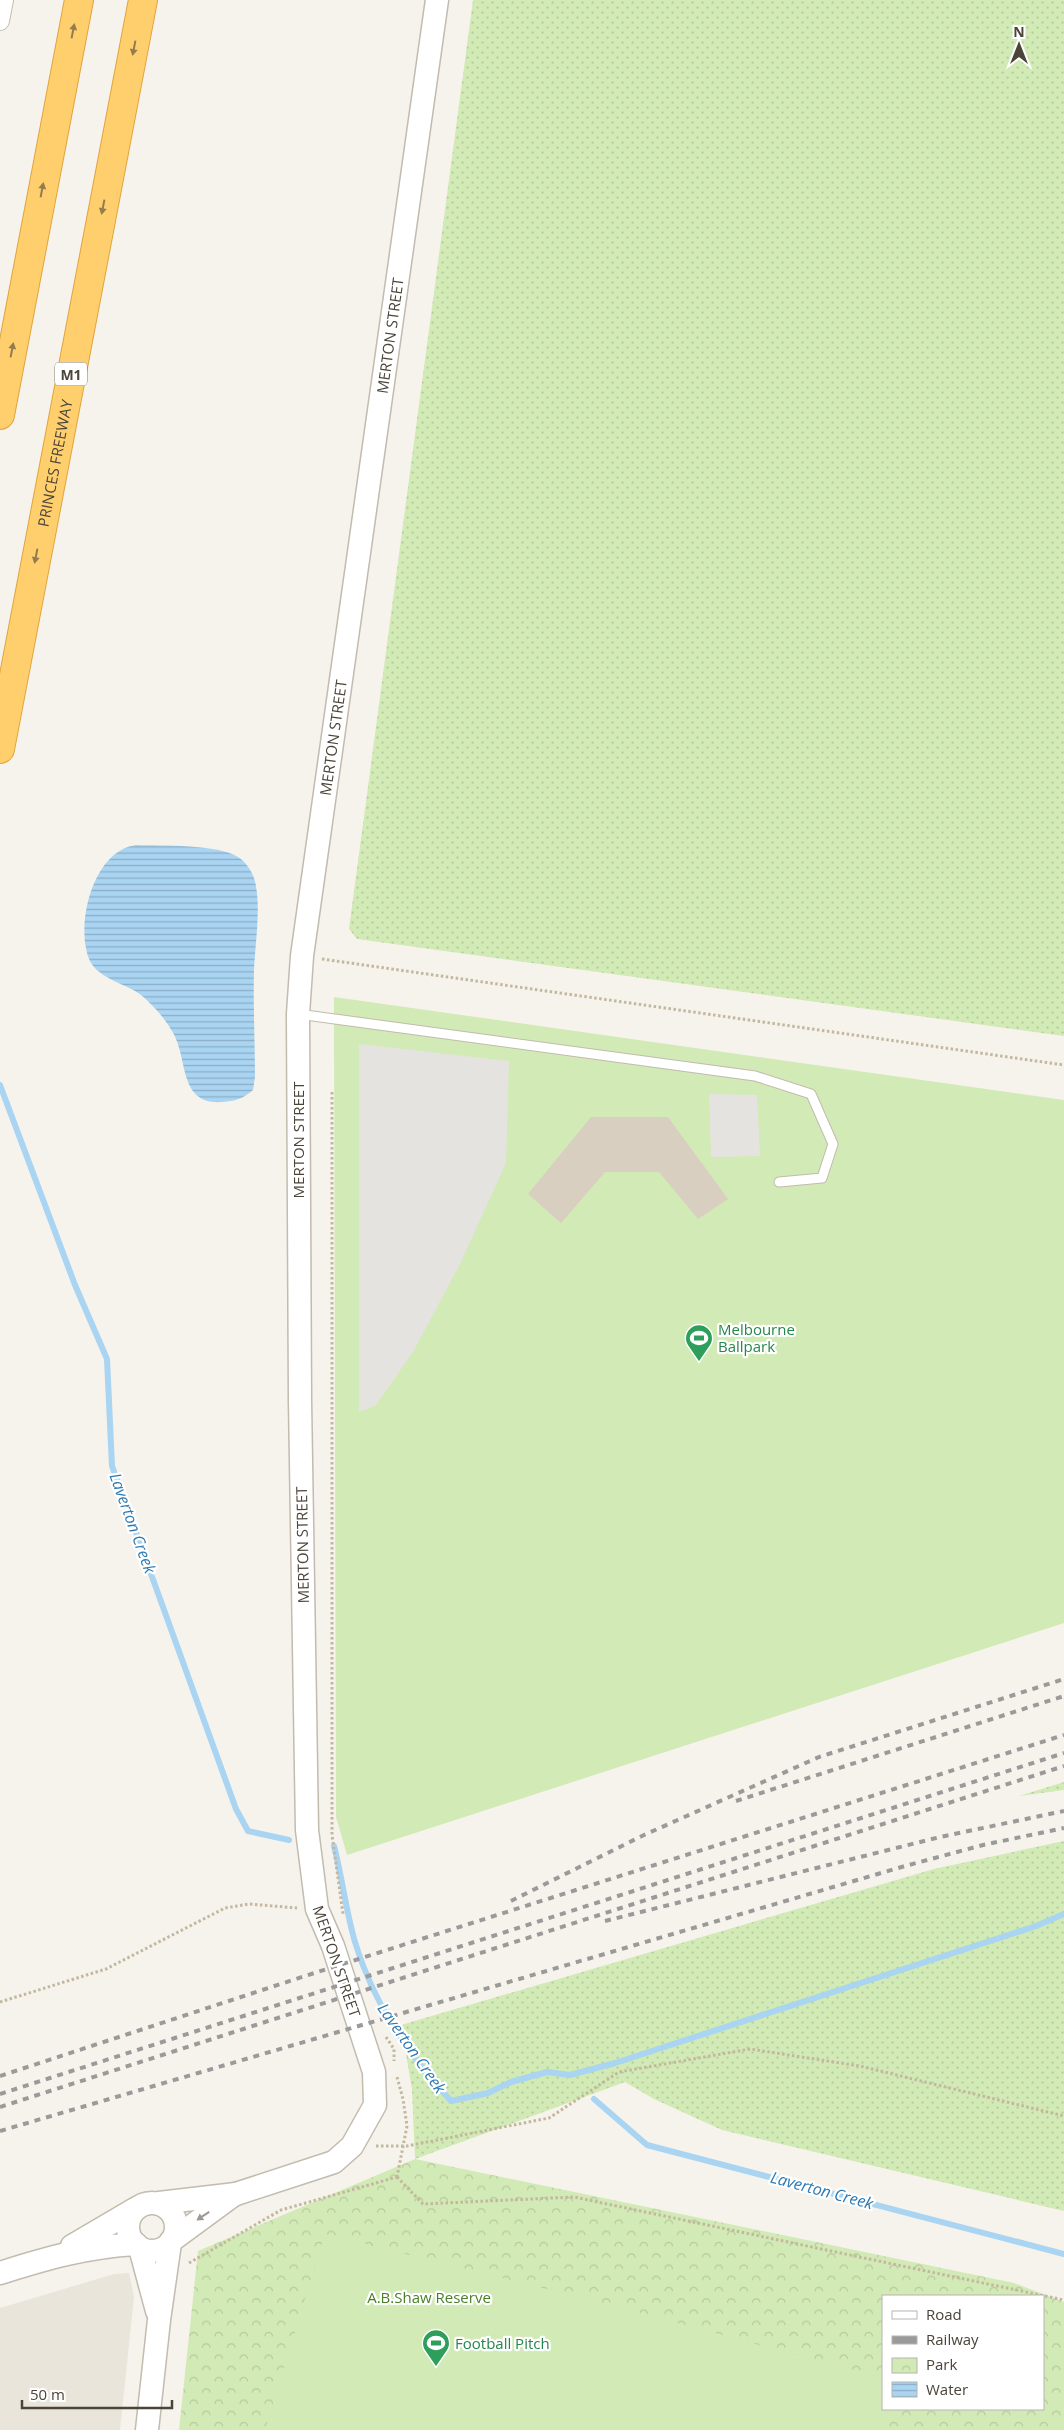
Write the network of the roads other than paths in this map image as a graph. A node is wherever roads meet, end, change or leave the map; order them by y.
1 (4, 0) edge
2 (79, 0) edge
3 (143, 0) edge
4 (437, 0) edge
5 (0, 21) edge
6 (0, 415) edge
7 (0, 749) edge
8 (298, 1014) junction
9 (779, 1182) dead end
10 (236, 2194) junction
11 (158, 2203) junction
12 (135, 2209) junction
13 (171, 2242) junction
14 (138, 2246) junction
15 (56, 2255) junction
16 (0, 2273) edge
17 (159, 2320) junction
18 (147, 2430) edge

1 - 5 street
6 -> 2 highway
3 -> 7 highway, PRINCES FREEWAY / M1
4 - 8 street, MERTON STREET
8 - 9 lane
8 - 10 street, MERTON STREET
10 - 11 street, MERTON STREET
10 -> 13 street, MERTON STREET
11 - 12 street
11 - 13 street
12 - 14 street
12 - 15 street
13 - 14 street
13 - 17 street
14 - 15 street
14 - 17 street
15 - 16 street
17 - 18 street

